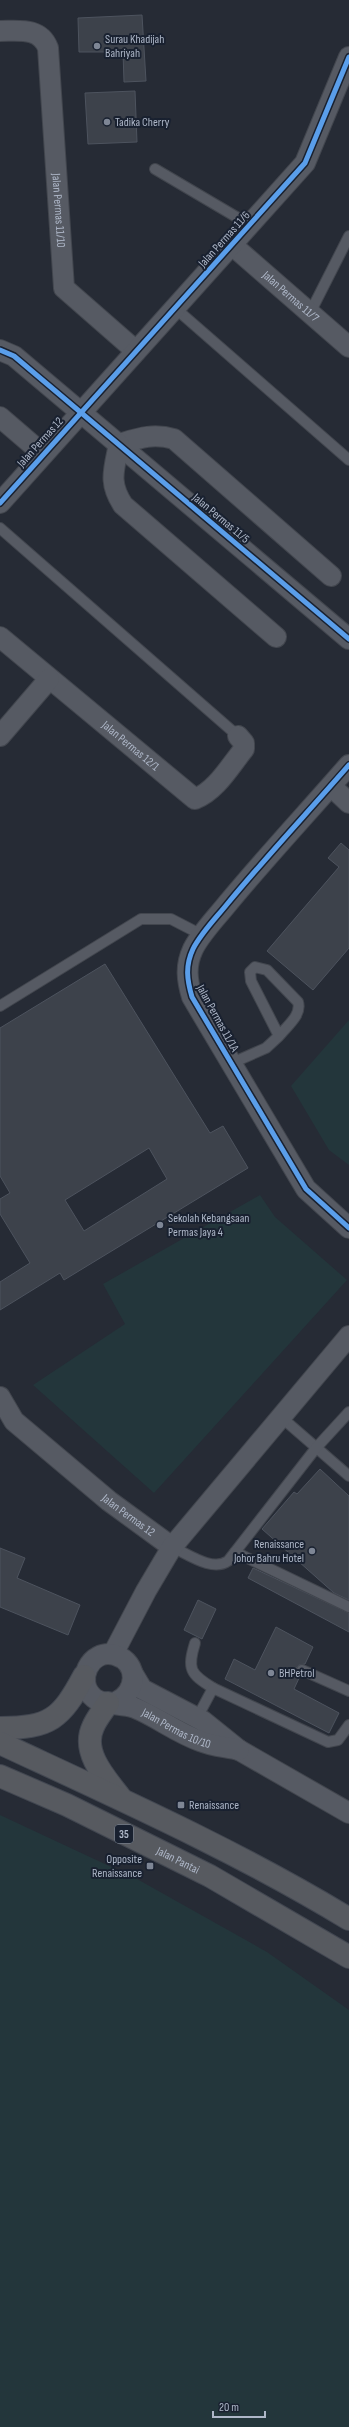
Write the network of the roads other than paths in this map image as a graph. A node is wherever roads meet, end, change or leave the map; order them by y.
1 (0, 32) edge
2 (349, 57) edge
3 (155, 169) dead end
4 (250, 225) junction
5 (349, 236) edge
6 (232, 245) junction
7 (175, 308) junction
8 (310, 313) junction
9 (349, 347) edge
10 (0, 350) edge
11 (136, 351) junction
12 (80, 413) junction
13 (0, 417) edge
14 (118, 444) junction
15 (43, 454) junction
16 (349, 460) edge
17 (0, 503) edge
18 (0, 528) edge
19 (331, 576) dead end
20 (0, 637) edge
21 (276, 637) dead end
22 (349, 639) edge
23 (49, 679) junction
24 (0, 736) edge
25 (238, 736) joint
26 (349, 765) edge
27 (331, 786) junction
28 (349, 803) edge
29 (202, 935) junction
30 (0, 1006) edge
31 (279, 1036) junction
32 (232, 1063) junction
33 (349, 1228) edge
34 (349, 1336) edge
35 (0, 1397) edge
36 (349, 1412) edge
37 (281, 1418) junction
38 (316, 1448) junction
39 (349, 1476) edge
40 (172, 1547) junction
41 (235, 1552) junction
42 (349, 1607) edge
43 (195, 1643) dead end
44 (113, 1654) junction
45 (302, 1670) dead end
46 (133, 1674) junction
47 (84, 1676) junction
48 (212, 1688) junction
49 (349, 1691) edge
50 (112, 1703) junction
51 (197, 1718) junction
52 (349, 1725) edge
53 (0, 1728) edge
54 (0, 1743) edge
55 (238, 1750) junction
56 (0, 1776) edge
57 (122, 1800) junction
58 (349, 1813) edge
59 (289, 1882) junction
60 (246, 1896) junction
61 (349, 1908) edge
62 (349, 1918) edge
63 (349, 1957) edge
64 (349, 1966) edge

1 - 11 street, Jalan Permas 11/10
2 - 4 street, Jalan Permas 11/6
3 - 4 lane
4 - 6 street, Jalan Permas 11/6
5 - 8 lane
6 - 7 street, Jalan Permas 11/6
6 - 8 street, Jalan Permas 11/7
7 - 11 street, Jalan Permas 11/6
7 - 16 lane
8 - 9 street, Jalan Permas 11/7
10 - 12 street, Jalan Permas 11/5
11 - 12 street, Jalan Permas 11/6
12 - 14 street, Jalan Permas 11/5
12 - 15 street, Jalan Permas 12
13 - 15 street
14 - 19 street
14 - 21 street
14 - 22 street, Jalan Permas 11/5
15 - 17 street, Jalan Permas 12
18 - 25 lane
20 - 23 street, Jalan Permas 12/1
23 - 24 street
23 - 25 street, Jalan Permas 12/1
26 - 27 street, Jalan Permas 11/1A
27 - 28 street
27 - 29 street, Jalan Permas 11/1A
29 - 30 lane
29 - 32 street, Jalan Permas 11/1A
31 - 31 lane
31 - 32 lane
32 - 33 street, Jalan Permas 11/1A
34 - 37 street
35 - 40 street, Jalan Permas 12
36 - 38 lane
37 - 38 lane
37 - 40 street
38 - 39 lane
38 - 41 lane
40 - 41 lane
40 - 44 street
41 - 42 lane
43 - 48 lane
44 - 46 street
44 - 47 street
45 - 49 lane
46 - 50 street
46 - 51 street, Jalan Permas 10/10
47 - 50 street
47 - 53 highway
48 - 51 lane
48 - 52 lane
50 - 55 street, Jalan Permas 10/10
50 - 57 highway
51 - 55 street, Jalan Permas 10/10
54 - 57 highway
55 - 58 street, Jalan Permas 10/10
56 - 60 highway, Jalan Pantai / 35
57 - 59 highway
59 - 61 highway
59 - 62 highway
60 - 63 highway, Jalan Pantai / 35
60 - 64 highway

